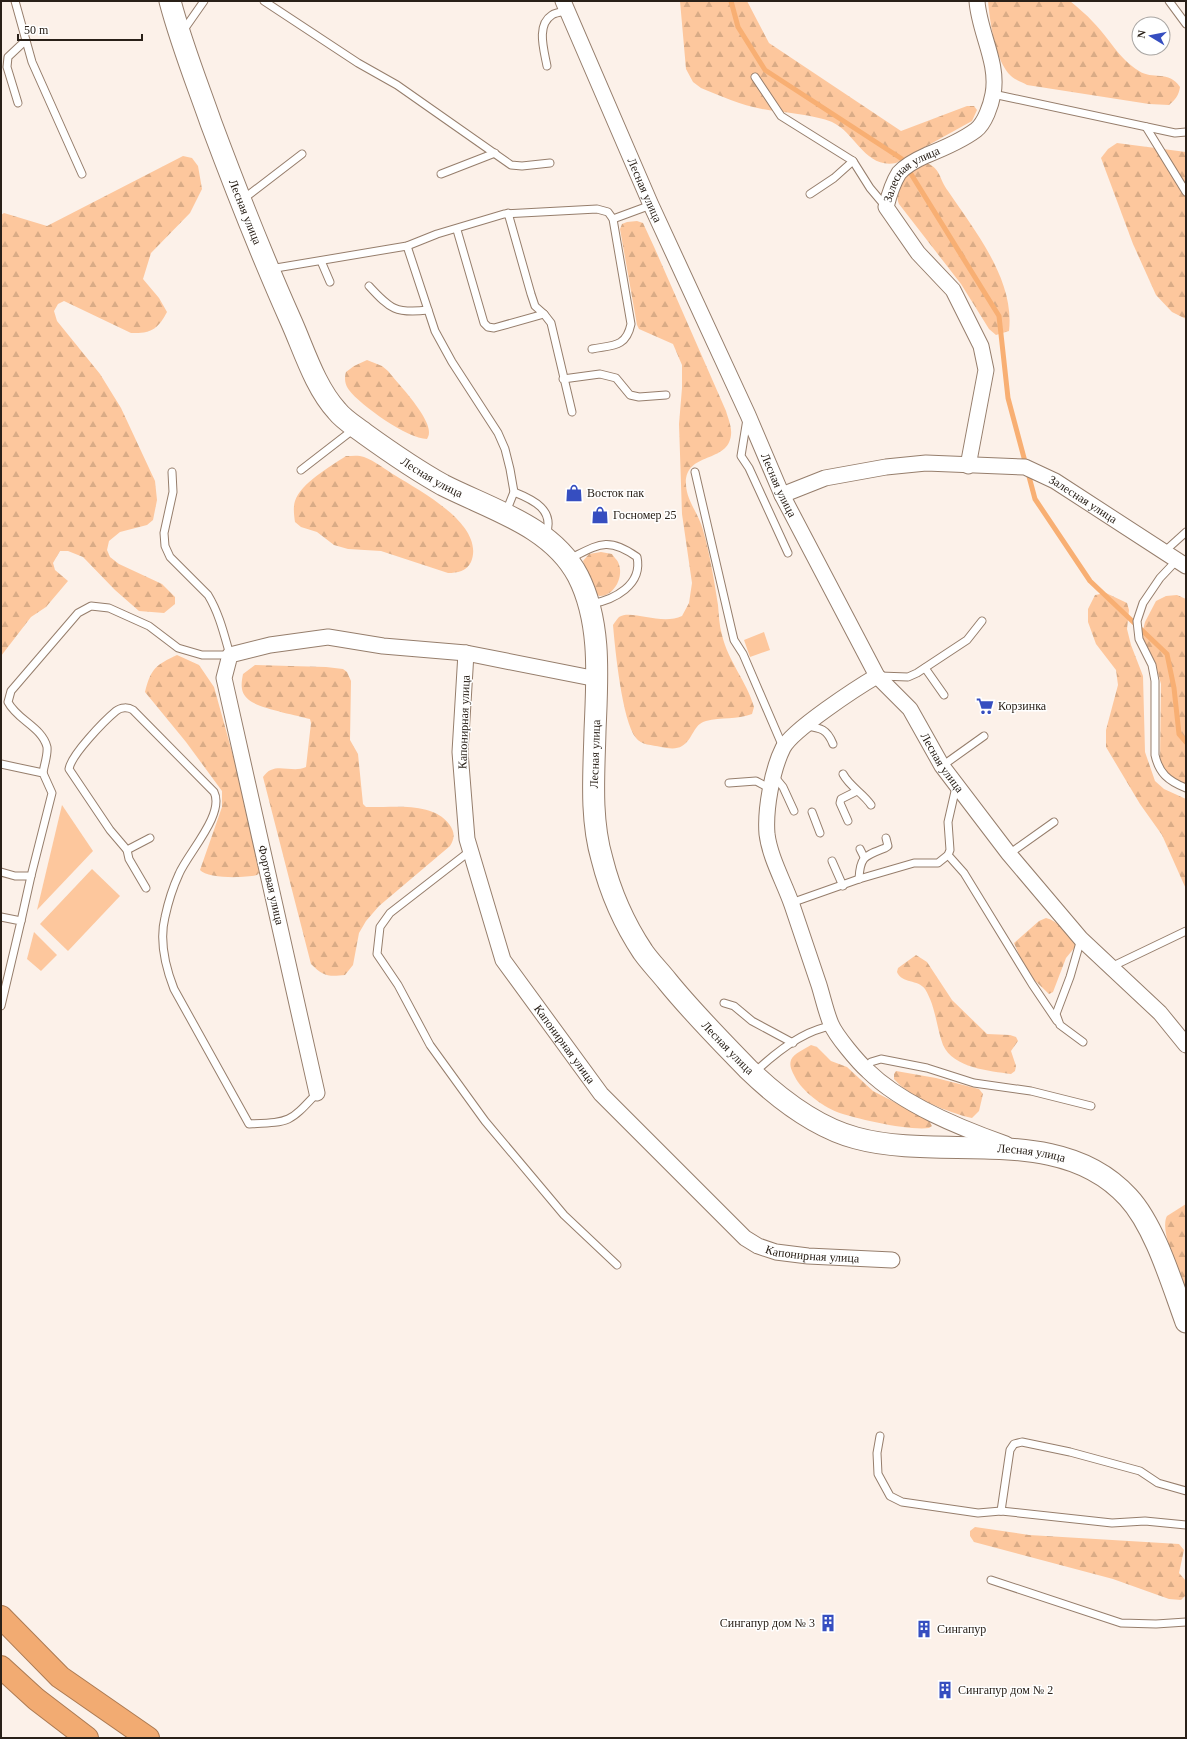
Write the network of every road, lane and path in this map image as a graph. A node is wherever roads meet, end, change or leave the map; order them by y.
1 (15, 1) edge
2 (170, 1) edge
3 (204, 1) edge
4 (264, 1) edge
5 (977, 1) edge
6 (1169, 1) edge
7 (565, 6) edge
8 (1186, 24) edge
9 (180, 37) junction
10 (26, 40) junction
11 (547, 66) dead end
12 (755, 77) dead end
13 (993, 94) junction
14 (18, 103) dead end
15 (1146, 127) junction
16 (1186, 132) edge
17 (495, 153) junction
18 (302, 154) dead end
19 (852, 161) junction
20 (550, 163) dead end
21 (82, 174) dead end
22 (441, 174) dead end
23 (1186, 192) edge
24 (810, 194) dead end
25 (240, 202) junction
26 (651, 205) junction
27 (886, 207) junction
28 (508, 213) junction
29 (613, 219) junction
30 (457, 230) junction
31 (407, 246) junction
32 (321, 261) junction
33 (267, 269) junction
34 (330, 282) dead end
35 (369, 286) dead end
36 (428, 310) junction
37 (544, 314) junction
38 (592, 349) dead end
39 (563, 379) junction
40 (666, 395) dead end
41 (572, 412) dead end
42 (748, 415) junction
43 (356, 428) junction
44 (968, 466) junction
45 (301, 470) dead end
46 (172, 472) dead end
47 (695, 472) dead end
48 (514, 492) junction
49 (782, 495) junction
50 (505, 514) junction
51 (1186, 532) edge
52 (545, 537) junction
53 (788, 553) dead end
54 (567, 559) junction
55 (1176, 559) edge
56 (589, 605) junction
57 (982, 621) dead end
58 (230, 654) junction
59 (466, 654) junction
60 (925, 668) junction
61 (877, 676) junction
62 (597, 679) junction
63 (944, 695) dead end
64 (805, 726) junction
65 (984, 736) dead end
66 (833, 744) dead end
67 (783, 747) junction
68 (1, 764) edge
69 (942, 766) junction
70 (43, 773) junction
71 (843, 774) dead end
72 (772, 782) junction
73 (728, 783) dead end
74 (956, 787) junction
75 (1186, 788) edge
76 (857, 791) junction
77 (871, 805) dead end
78 (794, 811) dead end
79 (812, 812) dead end
80 (848, 821) dead end
81 (1054, 822) dead end
82 (820, 833) dead end
83 (150, 838) dead end
84 (886, 838) dead end
85 (860, 849) dead end
86 (127, 850) junction
87 (470, 851) junction
88 (1009, 854) junction
89 (948, 855) junction
90 (864, 857) junction
91 (832, 861) dead end
92 (1, 872) edge
93 (31, 876) junction
94 (859, 879) junction
95 (843, 886) junction
96 (146, 888) dead end
97 (791, 903) junction
98 (1, 917) edge
99 (21, 921) junction
100 (1186, 931) edge
101 (1081, 939) junction
102 (1111, 967) junction
103 (724, 1003) dead end
104 (1, 1006) edge
105 (1057, 1021) junction
106 (832, 1026) junction
107 (1083, 1042) dead end
108 (793, 1043) junction
109 (1186, 1045) edge
110 (866, 1070) junction
111 (753, 1074) junction
112 (317, 1093) joint
113 (1091, 1106) dead end
114 (1020, 1149) junction
115 (892, 1260) dead end
116 (617, 1266) dead end
117 (1186, 1322) edge
118 (880, 1436) dead end
119 (1186, 1491) edge
120 (1001, 1511) junction
121 (1186, 1525) edge
122 (991, 1580) dead end
123 (1, 1617) edge
124 (1186, 1622) edge
125 (1, 1667) edge
126 (87, 1738) edge
127 (148, 1738) edge

1 - 10 lane
2 - 9 main road, Лесная улица
3 - 9 lane
4 - 17 lane
5 - 13 street, Залесная улица
6 - 8 lane
7 - 11 lane
7 - 26 street, Лесная улица
9 - 25 main road, Лесная улица
10 - 14 lane
10 - 21 lane
12 - 19 lane
13 - 15 lane
13 - 27 street, Залесная улица
15 - 16 lane
15 - 23 lane
17 - 20 lane
17 - 22 lane
18 - 25 lane
19 - 24 lane
19 - 27 lane
25 - 33 main road, Лесная улица
26 - 29 lane
26 - 42 street, Лесная улица
27 - 44 street, Залесная улица
28 - 29 lane
28 - 30 lane
28 - 37 lane
29 - 38 lane
30 - 31 lane
30 - 37 lane
31 - 32 lane
31 - 36 lane
32 - 33 lane
32 - 34 lane
33 - 43 main road, Лесная улица
35 - 36 lane
36 - 48 lane
37 - 39 lane
39 - 40 lane
39 - 41 lane
42 - 49 street, Лесная улица
42 - 53 lane
43 - 45 lane
43 - 50 main road, Лесная улица
44 - 49 street, Залесная улица
44 - 55 street, Залесная улица
46 - 58 lane
47 - 67 lane
48 - 50 lane
48 - 52 lane
49 - 61 street, Лесная улица
50 - 52 main road, Лесная улица
51 - 55 lane
52 - 54 main road, Лесная улица
54 - 56 main road, Лесная улица
54 - 56 lane
55 - 75 lane
56 - 62 main road, Лесная улица
57 - 60 lane
58 - 59 street
58 - 70 lane
58 - 112 street, Фортовая улица
59 - 62 street
59 - 87 street, Капонирная улица
60 - 61 lane
60 - 63 lane
61 - 64 street
61 - 69 street, Лесная улица
62 - 111 main road, Лесная улица
64 - 66 lane
64 - 67 street
65 - 69 lane
67 - 72 street
68 - 70 lane
69 - 74 street, Лесная улица
70 - 93 lane
71 - 76 lane
72 - 73 lane
72 - 78 lane
72 - 97 street
74 - 88 street, Лесная улица
74 - 89 lane
76 - 77 lane
76 - 80 lane
79 - 82 lane
81 - 88 lane
83 - 86 lane
84 - 90 lane
85 - 90 lane
86 - 96 lane
86 - 112 lane
87 - 115 street, Капонирная улица
87 - 116 lane
88 - 101 street, Лесная улица
89 - 94 lane
89 - 105 lane
90 - 94 lane
91 - 95 lane
92 - 93 lane
93 - 99 lane
94 - 95 lane
95 - 97 lane
97 - 106 street
98 - 99 lane
99 - 104 lane
100 - 102 lane
101 - 102 street, Лесная улица
101 - 105 lane
102 - 109 street, Лесная улица
103 - 108 lane
105 - 107 lane
106 - 108 lane
106 - 110 street
108 - 111 lane
110 - 113 lane
110 - 114 street
111 - 114 main road, Лесная улица
114 - 117 main road, Лесная улица
118 - 120 lane
119 - 120 lane
120 - 121 lane
122 - 124 lane
123 - 127 highway
125 - 126 highway

